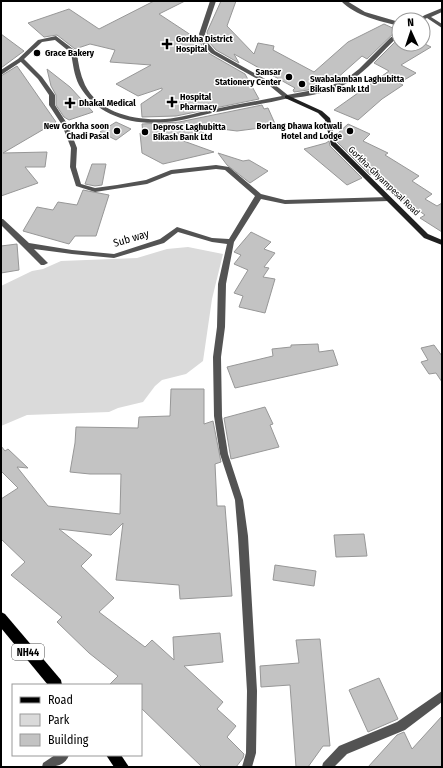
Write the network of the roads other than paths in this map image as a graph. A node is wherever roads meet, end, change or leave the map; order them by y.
1 (213, 1) edge
2 (344, 1) edge
3 (442, 10) edge
4 (431, 14) edge
5 (431, 19) edge
6 (391, 22) edge
7 (442, 26) edge
8 (391, 41) edge
9 (21, 59) junction
10 (1, 73) edge
11 (287, 97) junction
12 (259, 196) junction
13 (389, 199) junction
14 (1, 221) edge
15 (231, 242) junction
16 (442, 243) edge
17 (27, 245) junction
18 (44, 263) dead end
19 (1, 618) edge
20 (55, 684) edge
21 (442, 696) edge
22 (63, 756) edge
23 (114, 756) edge
24 (47, 767) edge
25 (122, 767) edge
26 (247, 767) edge
27 (327, 767) edge

1 - 11 street, Gorkha-Ghyampesal Road
2 - 6 street
3 - 4 street
5 - 7 street
8 - 11 street
9 - 10 street
9 - 11 street
9 - 12 street
11 - 13 main road, Gorkha-Ghyampesal Road
12 - 13 street
12 - 15 street
13 - 16 main road, Gorkha-Ghyampesal Road
14 - 17 street
15 - 17 street, Sub way
15 - 26 street
17 - 18 street
19 - 20 main road, NH44
21 - 27 street
22 - 24 street
23 - 25 main road

